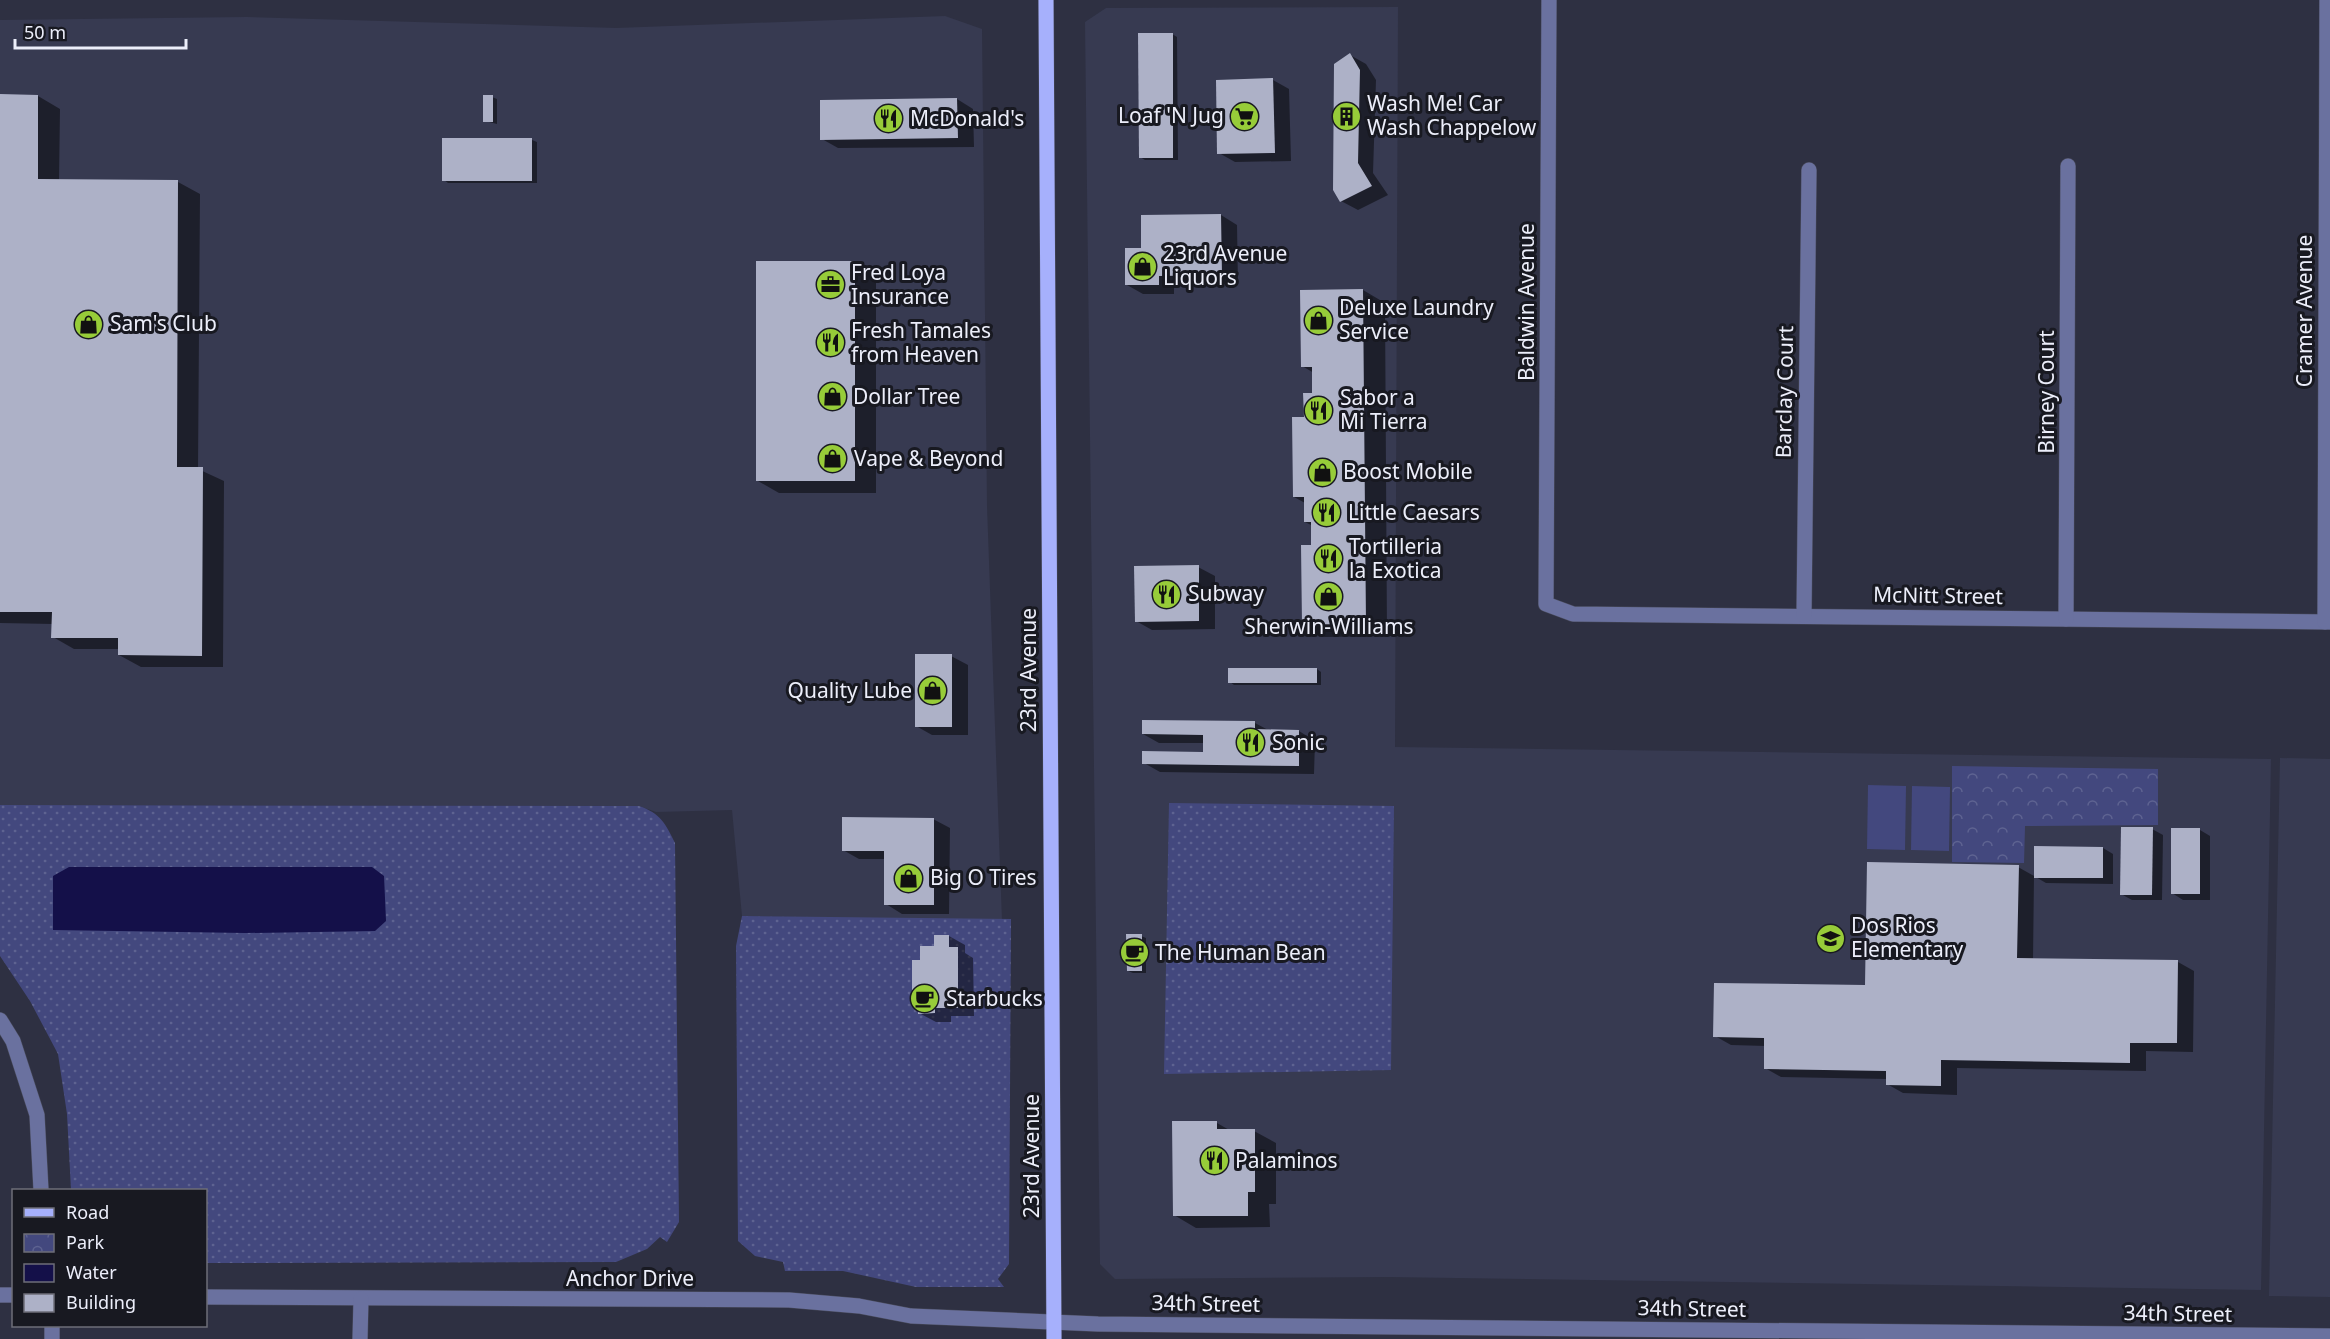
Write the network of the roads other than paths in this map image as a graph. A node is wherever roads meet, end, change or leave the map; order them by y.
1 (1046, 0) edge
2 (1549, 0) edge
3 (2327, 0) edge
4 (2068, 166) dead end
5 (1809, 170) dead end
6 (1546, 604) joint
7 (1804, 615) junction
8 (2066, 619) junction
9 (2328, 622) edge
10 (0, 1020) edge
11 (41, 1189) edge
12 (207, 1297) edge
13 (361, 1299) junction
14 (1054, 1323) junction
15 (1665, 1334) edge
16 (2330, 1336) edge
17 (360, 1339) edge
18 (1054, 1339) edge

1 - 14 main road, 23rd Avenue
2 - 6 street, Baldwin Avenue
3 - 9 street, Cramer Avenue
4 - 8 street, Birney Court
5 - 7 street, Barclay Court
6 - 7 street, McNitt Street
7 - 8 street, McNitt Street
8 - 9 street, McNitt Street
10 - 11 street
12 - 13 street, Anchor Drive
13 - 14 street, Anchor Drive
13 - 17 street
14 - 15 street, 34th Street
14 - 18 main road, 23rd Avenue
15 - 16 street, 34th Street

